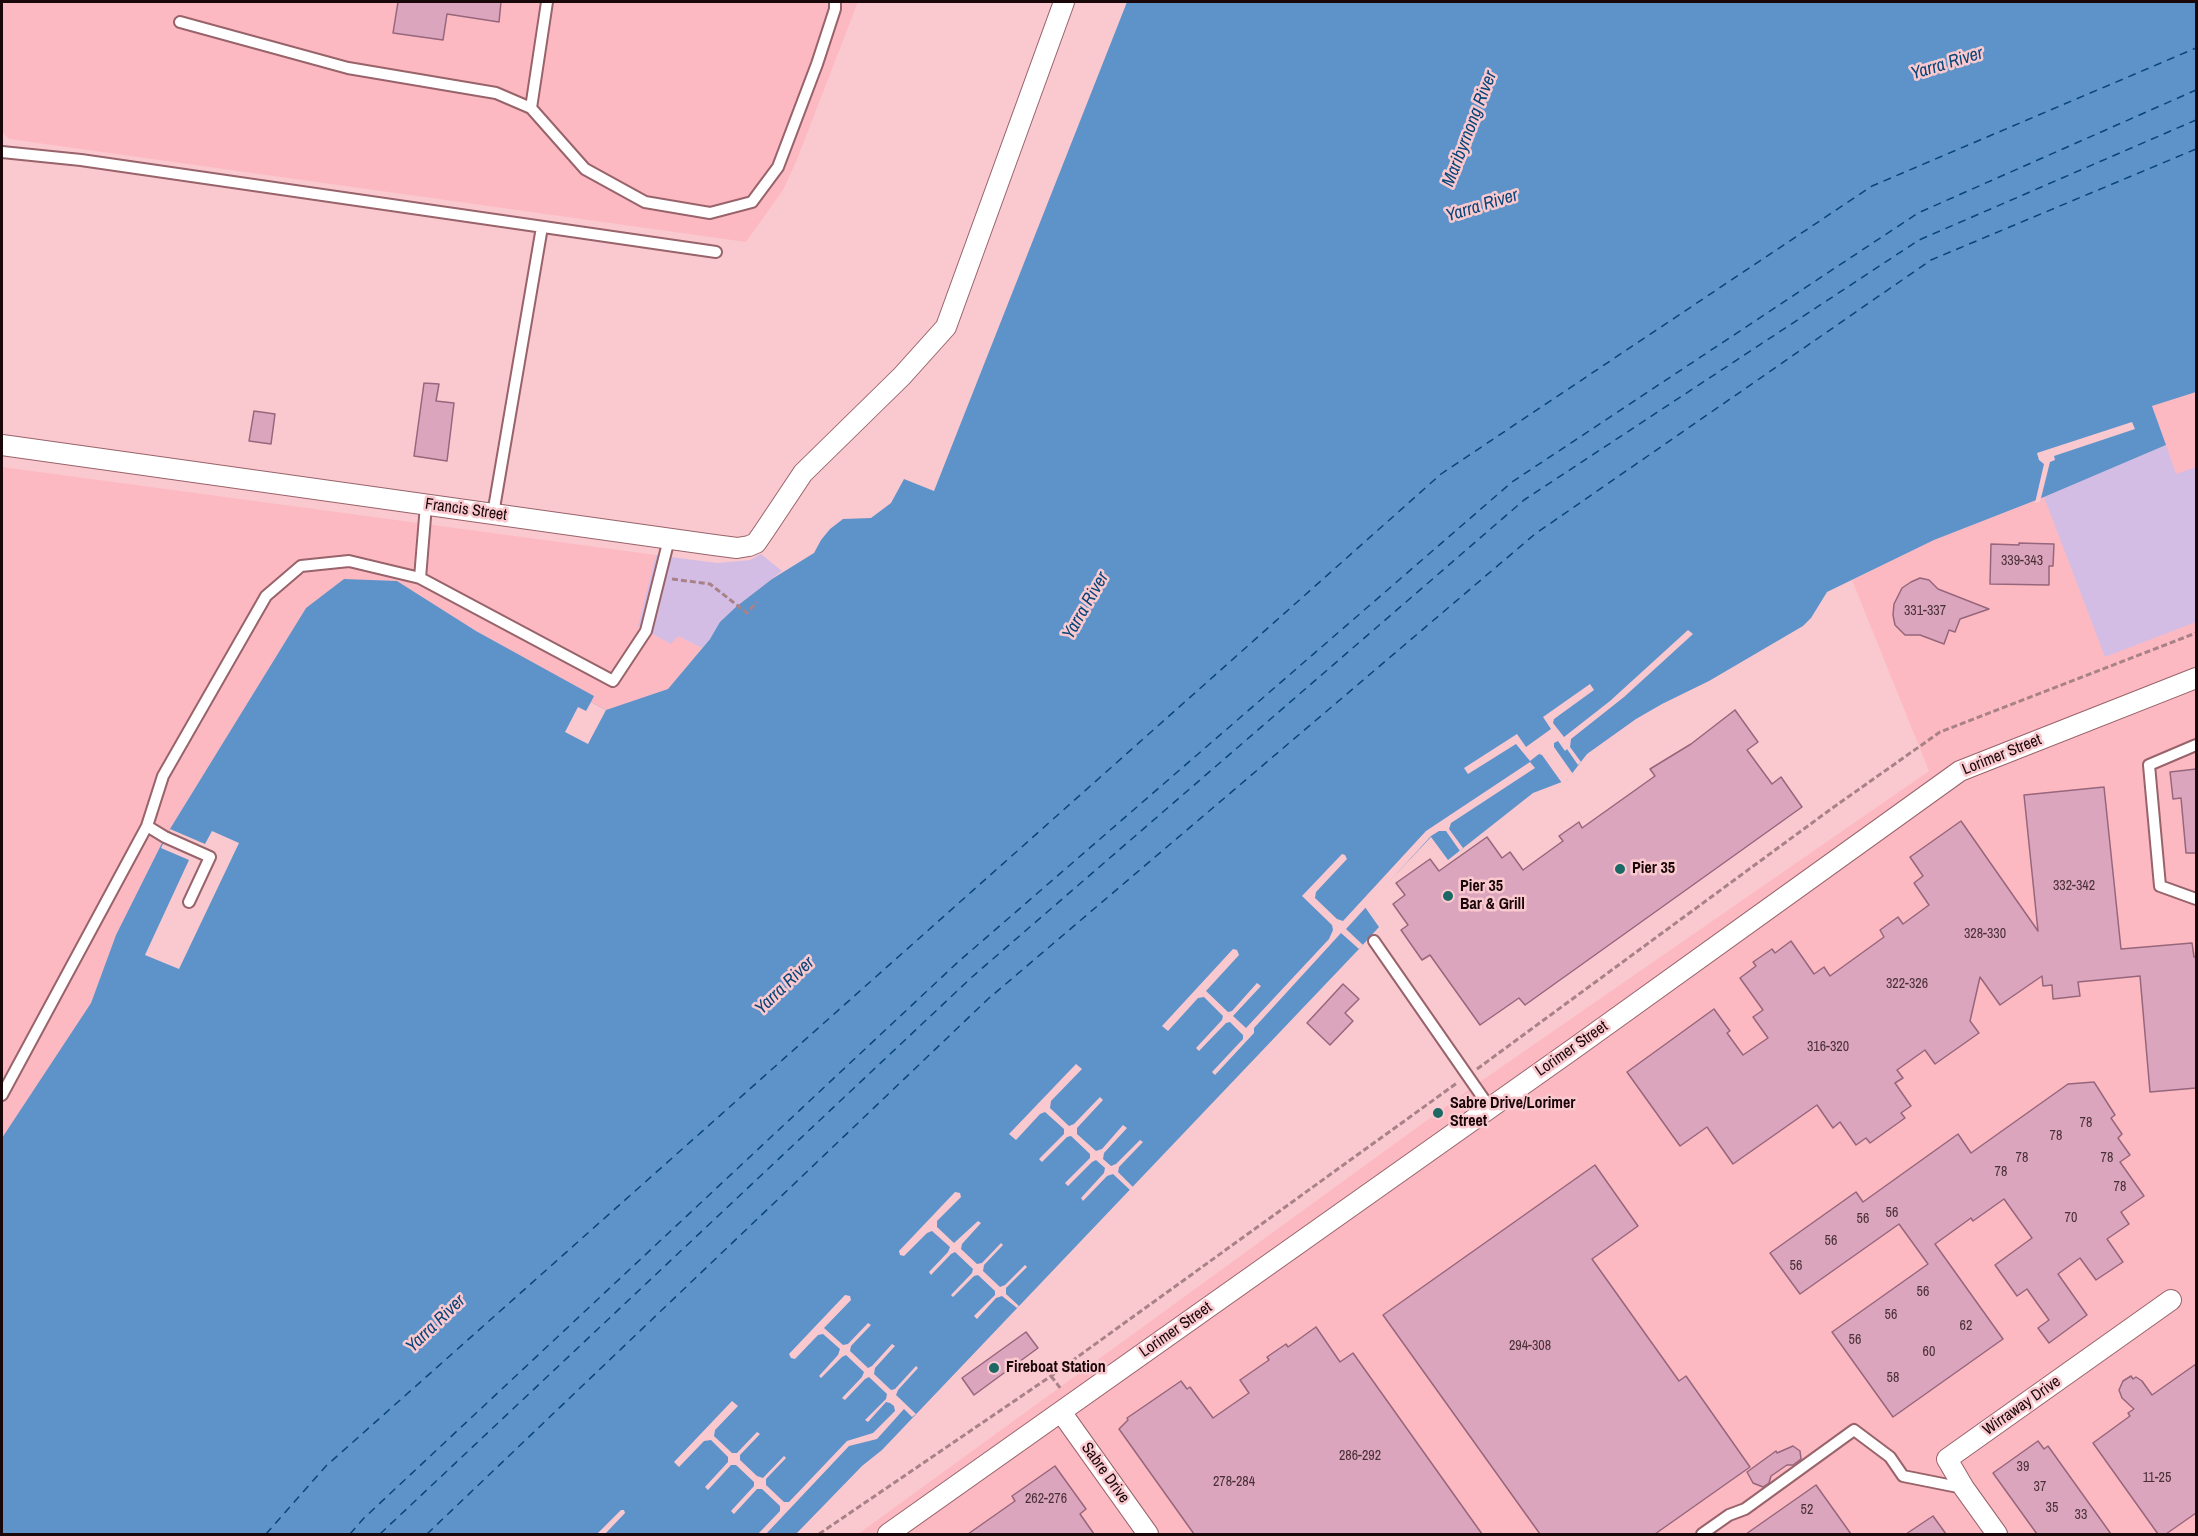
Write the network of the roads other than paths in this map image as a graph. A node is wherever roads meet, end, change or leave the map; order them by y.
1 (547, 2) edge
2 (835, 2) edge
3 (1065, 2) edge
4 (180, 22) dead end
5 (531, 108) junction
6 (2, 152) edge
7 (542, 227) junction
8 (716, 252) dead end
9 (2, 445) edge
10 (426, 505) junction
11 (493, 514) junction
12 (669, 539) junction
13 (420, 578) junction
14 (2196, 678) edge
15 (2196, 745) edge
16 (147, 826) junction
17 (2196, 899) edge
18 (189, 902) dead end
19 (1374, 941) dead end
20 (2, 1095) edge
21 (1490, 1108) junction
22 (2171, 1300) dead end
23 (1061, 1412) junction
24 (1964, 1488) junction
25 (888, 1534) edge
26 (1148, 1534) edge
27 (1702, 1534) edge
28 (1997, 1534) edge

1 - 5 lane
2 - 5 lane
3 - 12 street, Francis Street
4 - 5 lane
6 - 7 lane
7 - 8 lane
7 - 11 lane
9 - 10 street, Francis Street
10 - 11 street, Francis Street
10 - 13 lane
11 - 12 street, Francis Street
12 - 13 lane
13 - 16 lane
14 - 21 street, Lorimer Street
15 - 17 lane
16 - 18 lane
16 - 20 lane
19 - 21 lane
21 - 23 street, Lorimer Street
22 - 24 street, Wirraway Drive
23 - 25 street, Lorimer Street
23 - 26 street, Sabre Drive
24 - 27 lane
24 - 28 street, Wirraway Drive

